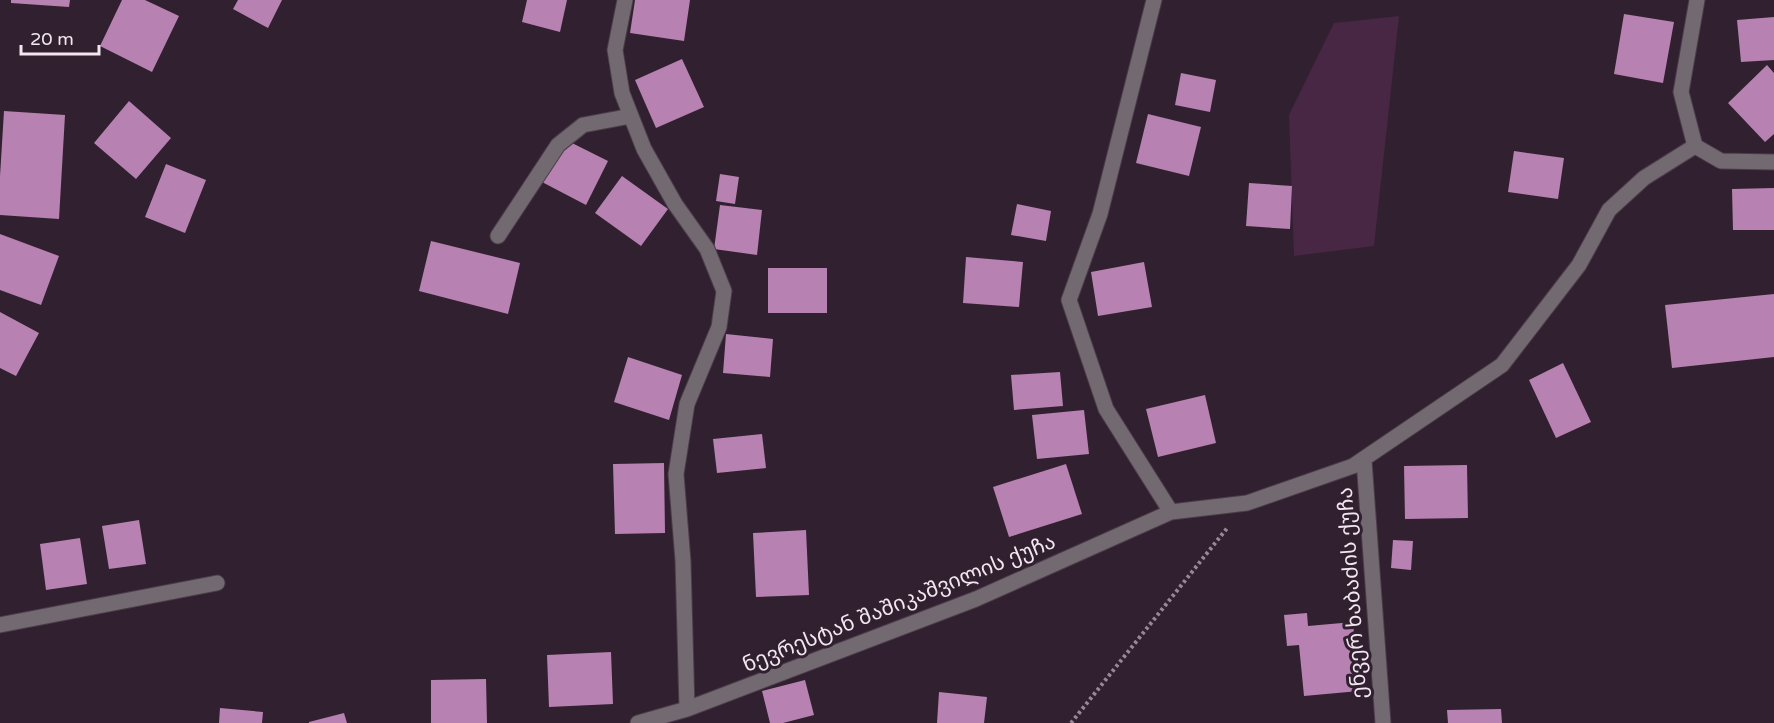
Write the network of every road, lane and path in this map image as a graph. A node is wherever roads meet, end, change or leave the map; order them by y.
1 (625, 0) edge
2 (1154, 0) edge
3 (1697, 0) edge
4 (631, 116) junction
5 (1695, 146) junction
6 (1774, 162) edge
7 (498, 236) dead end
8 (1364, 460) junction
9 (1247, 503) junction
10 (1171, 512) junction
11 (217, 583) dead end
12 (0, 625) edge
13 (687, 709) junction
14 (638, 723) edge
15 (1071, 723) edge
16 (1383, 723) edge

1 - 4 street
2 - 10 street
3 - 5 street
4 - 7 street
4 - 13 street
5 - 6 street
5 - 8 street, ნევრესტან შაშიკაშვილის ქუჩა
8 - 9 street, ნევრესტან შაშიკაშვილის ქუჩა
8 - 16 street, ენვერ ხაბაძის ქუჩა
9 - 10 street, ნევრესტან შაშიკაშვილის ქუჩა
9 - 15 path
10 - 13 street, ნევრესტან შაშიკაშვილის ქუჩა
11 - 12 street
13 - 14 street, ნევრესტან შაშიკაშვილის ქუჩა

